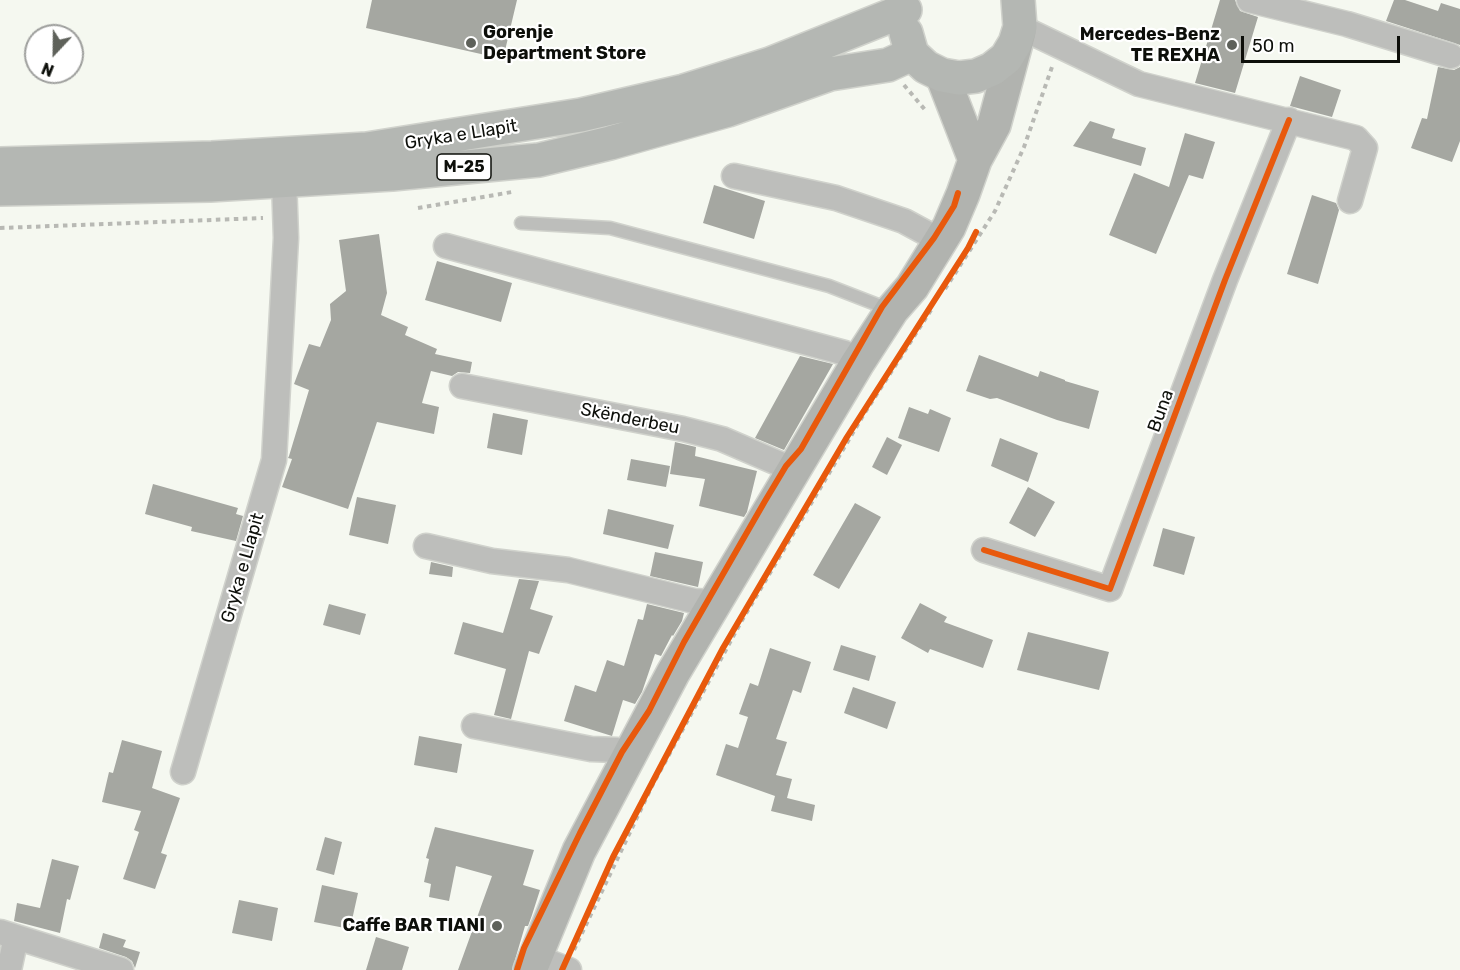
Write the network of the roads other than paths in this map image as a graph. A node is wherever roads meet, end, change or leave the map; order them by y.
1 (1249, 0) edge
2 (907, 5) edge
3 (1019, 13) edge
4 (912, 54) junction
5 (1451, 56) dead end
6 (942, 75) junction
7 (1288, 120) junction
8 (975, 160) junction
9 (0, 164) edge
10 (734, 176) dead end
11 (284, 180) junction
12 (0, 189) edge
13 (1350, 201) dead end
14 (521, 223) dead end
15 (941, 242) junction
16 (446, 246) dead end
17 (892, 310) junction
18 (857, 364) junction
19 (462, 386) dead end
20 (794, 467) junction
21 (426, 546) dead end
22 (984, 550) dead end
23 (714, 602) junction
24 (474, 726) dead end
25 (628, 757) junction
26 (183, 772) dead end
27 (8, 934) edge
28 (553, 967) edge
29 (9, 970) edge
30 (121, 970) edge

1 - 5 street
2 - 4 main road
2 - 9 main road, Gryka e Llapit / M-25
3 - 6 main road
3 - 7 street
3 - 8 main road
4 - 6 main road
4 - 11 main road, Gryka e Llapit / M-25
6 - 8 main road
7 - 13 street
7 - 22 street, Buna
8 - 15 main road
10 - 15 street
11 - 12 main road, Gryka e Llapit / M-25
11 - 26 street, Gryka e Llapit
14 - 17 lane
15 - 17 main road
16 - 18 street
17 - 18 main road
18 - 20 main road
19 - 20 street, Skënderbeu
20 - 23 main road
21 - 23 street
23 - 25 main road
24 - 25 street
25 - 28 main road
27 - 29 street
27 - 30 street

